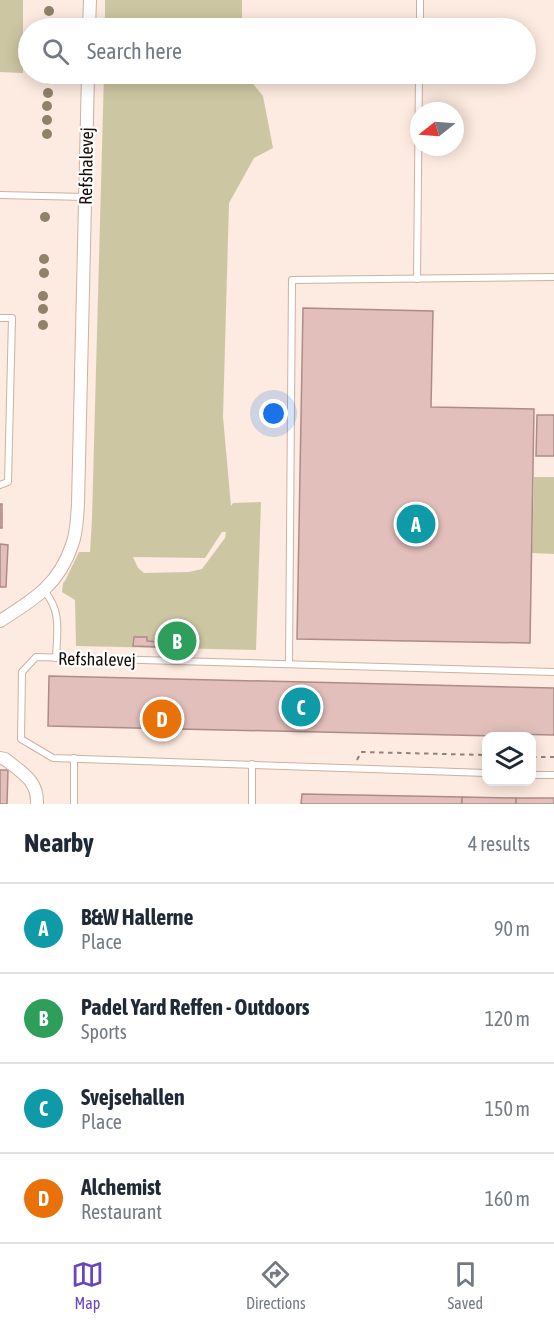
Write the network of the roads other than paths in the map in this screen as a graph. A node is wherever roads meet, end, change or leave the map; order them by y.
1 (90, 0) edge
2 (420, 0) edge
3 (89, 18) edge
4 (420, 18) edge
5 (88, 84) edge
6 (419, 84) edge
7 (0, 195) edge
8 (85, 197) junction
9 (554, 277) edge
10 (417, 279) junction
11 (0, 318) edge
12 (0, 485) edge
13 (44, 591) junction
14 (0, 621) edge
15 (56, 658) junction
16 (289, 664) junction
17 (554, 672) edge
18 (0, 758) edge
19 (74, 758) junction
20 (252, 764) junction
21 (482, 773) edge
22 (536, 774) edge
23 (554, 775) edge
24 (37, 804) edge
25 (74, 804) edge
26 (252, 804) edge

1 - 3 street
2 - 4 lane
5 - 8 street, Refshalevej
6 - 10 lane
7 - 8 lane
8 - 13 street, Refshalevej
9 - 10 lane
10 - 16 lane
11 - 12 lane
13 - 14 street, Refshalevej
13 - 15 lane
15 - 16 lane, Refshalevej
15 - 19 lane, Refshalevej
16 - 17 lane, Refshalevej
18 - 24 street
19 - 20 lane, Refshalevej
19 - 25 lane
20 - 21 lane, Refshalevej
20 - 26 lane
22 - 23 lane

